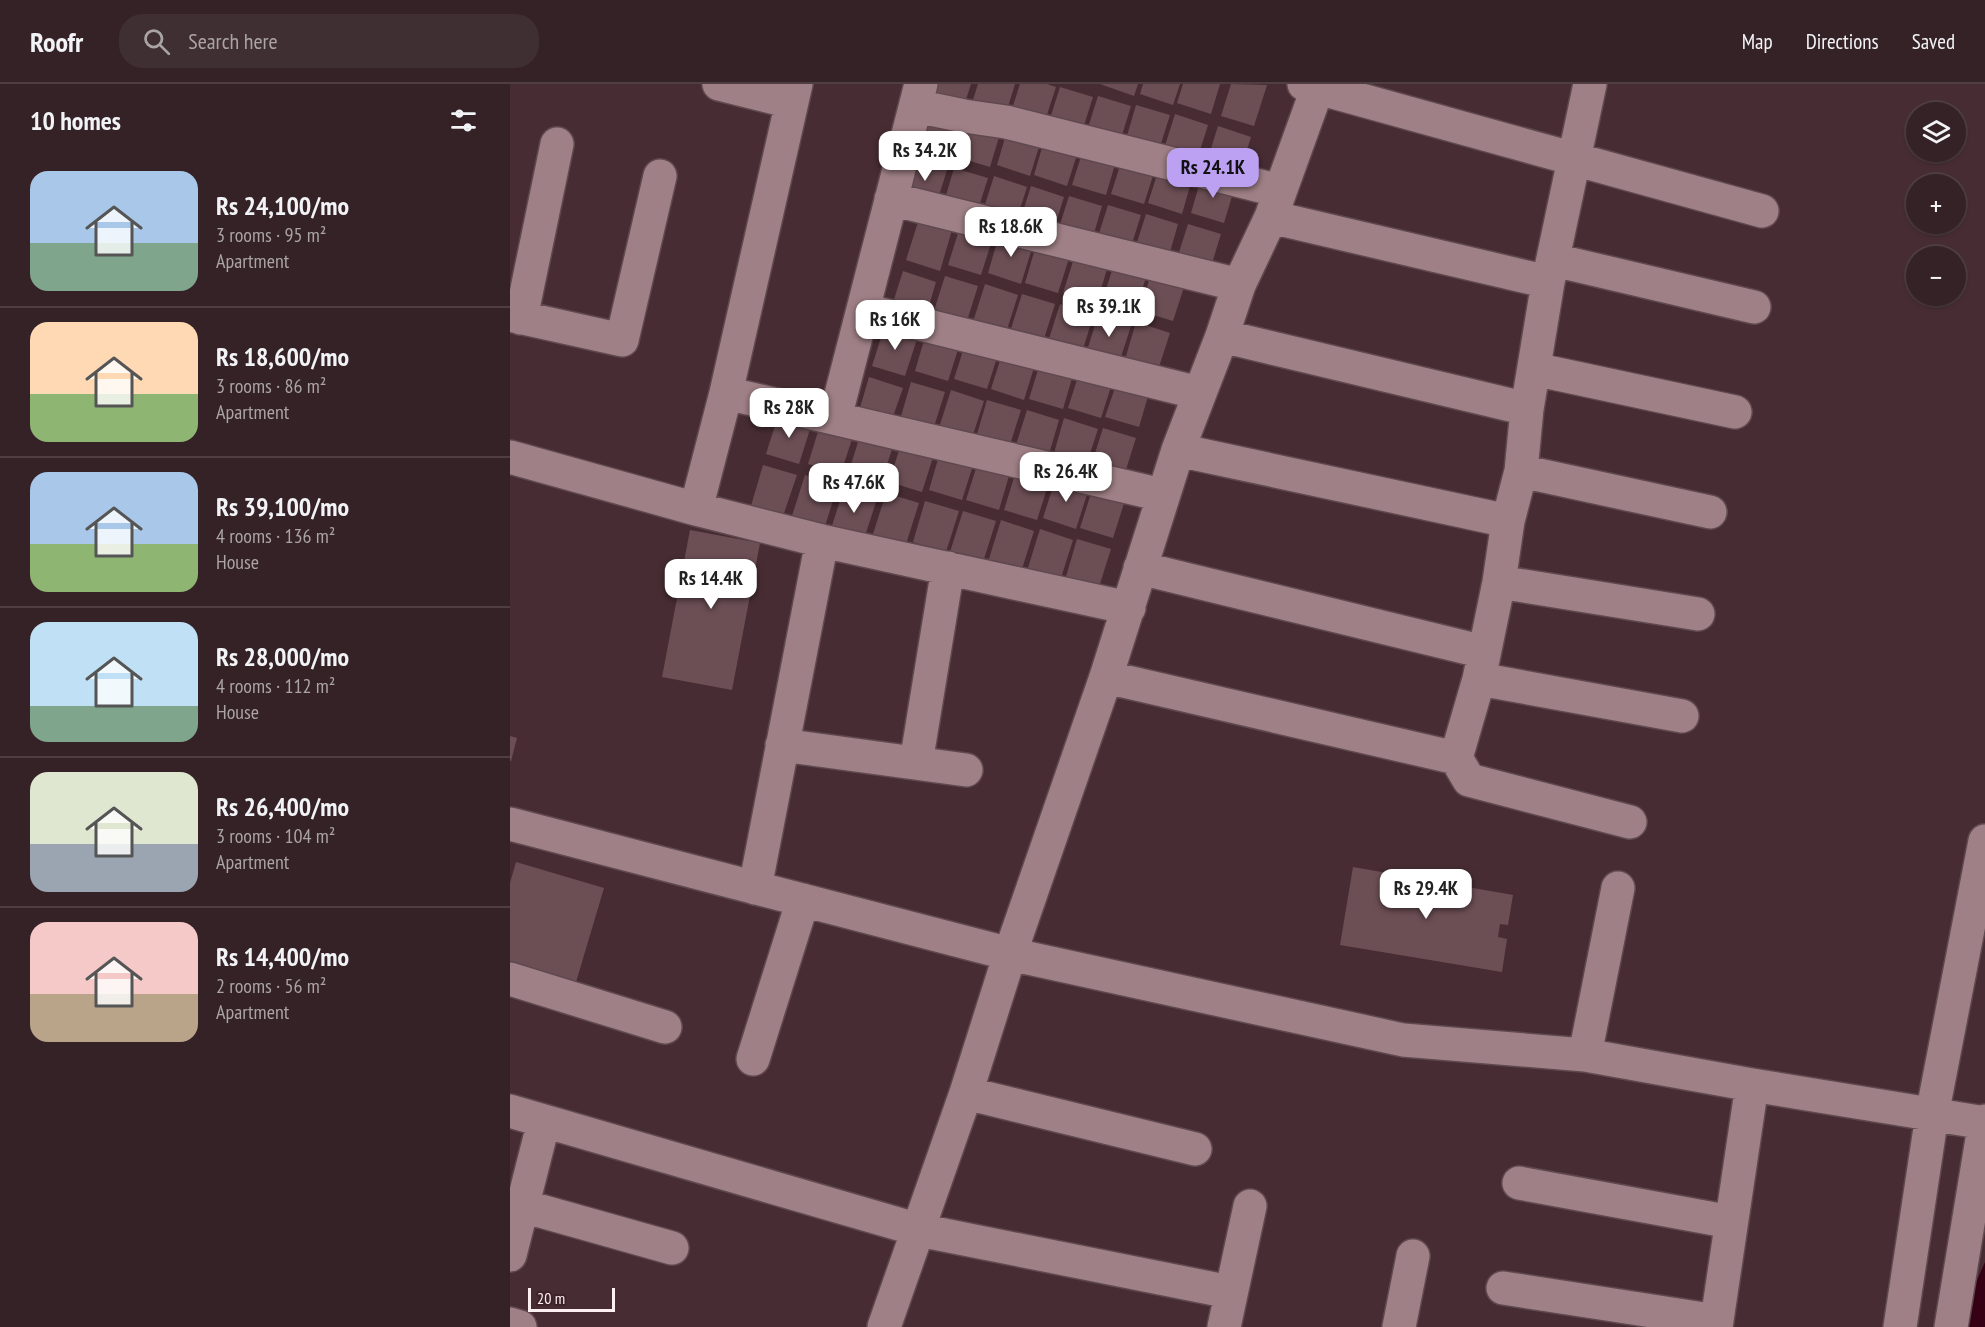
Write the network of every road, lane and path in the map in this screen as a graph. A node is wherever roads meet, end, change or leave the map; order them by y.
1 (719, 84) edge
2 (1590, 84) edge
3 (1314, 85) edge
4 (794, 93) edge
5 (919, 95) edge
6 (557, 144) dead end
7 (1575, 158) junction
8 (660, 176) dead end
9 (891, 199) junction
10 (1276, 204) junction
11 (1762, 211) dead end
12 (1551, 271) junction
13 (1239, 285) junction
14 (1754, 307) dead end
15 (864, 310) junction
16 (516, 316) edge
17 (1222, 336) junction
18 (1534, 369) junction
19 (726, 393) junction
20 (1199, 393) junction
21 (1527, 409) junction
22 (1735, 412) dead end
23 (835, 418) junction
24 (1178, 450) junction
25 (510, 457) edge
26 (1521, 471) junction
27 (1162, 495) junction
28 (696, 509) junction
29 (1710, 512) dead end
30 (1508, 520) junction
31 (822, 541) junction
32 (948, 568) junction
33 (1140, 568) junction
34 (1499, 582) junction
35 (1129, 608) junction
36 (1698, 614) dead end
37 (1481, 665) junction
38 (1106, 677) junction
39 (1682, 716) dead end
40 (782, 745) junction
41 (1456, 758) junction
42 (916, 763) junction
43 (966, 770) dead end
44 (1630, 822) dead end
45 (510, 824) edge
46 (1985, 841) edge
47 (755, 888) junction
48 (1618, 888) dead end
49 (803, 900) junction
50 (1010, 954) junction
51 (510, 979) edge
52 (665, 1027) dead end
53 (1585, 1055) junction
54 (753, 1059) dead end
55 (1752, 1085) junction
56 (966, 1093) junction
57 (510, 1111) edge
58 (1932, 1115) junction
59 (544, 1121) junction
60 (1985, 1122) edge
61 (1195, 1149) dead end
62 (1519, 1183) dead end
63 (1979, 1192) edge
64 (523, 1206) junction
65 (1250, 1206) dead end
66 (1731, 1222) junction
67 (919, 1230) junction
68 (672, 1248) dead end
69 (510, 1255) edge
70 (1413, 1256) dead end
71 (1503, 1288) dead end
72 (1230, 1292) junction
73 (510, 1324) edge
74 (1716, 1324) edge
75 (520, 1327) edge
76 (884, 1327) edge
77 (1224, 1327) edge
78 (1399, 1327) edge
79 (1900, 1327) edge
80 (1951, 1327) edge

1 - 4 street
2 - 7 street
3 - 7 street
3 - 10 street
4 - 19 street
5 - 9 street
5 - 10 street
6 - 16 street
7 - 11 street
7 - 12 street
8 - 16 street
9 - 13 street
9 - 15 street
10 - 12 street
10 - 13 street
12 - 14 street
12 - 18 street
13 - 17 street
15 - 20 street
15 - 23 street
17 - 20 street
17 - 21 street
18 - 21 street
18 - 22 street
19 - 23 street
19 - 28 street
20 - 24 street
21 - 26 street
23 - 27 street
24 - 27 street
24 - 30 street
25 - 28 street
26 - 29 street
26 - 30 street
27 - 33 street
28 - 31 street
30 - 34 street
31 - 32 street
31 - 40 street
32 - 35 street
32 - 42 street
33 - 35 street
33 - 37 street
34 - 36 street
34 - 37 street
35 - 38 street
37 - 39 street
37 - 41 street
38 - 41 street
38 - 50 street
40 - 42 street
40 - 47 street
41 - 44 street
42 - 43 street
45 - 47 street
46 - 58 street
47 - 49 street
48 - 53 street
49 - 50 street
49 - 54 street
50 - 53 street
50 - 56 street
51 - 52 street
53 - 55 street
55 - 58 street
55 - 66 street
56 - 61 street
56 - 67 street
57 - 59 street
58 - 60 street
58 - 79 street
59 - 64 street
59 - 67 street
60 - 63 street
62 - 66 street
63 - 80 street
64 - 68 street
64 - 69 street
65 - 72 street
66 - 74 street
67 - 72 street
67 - 76 street
70 - 78 street
71 - 74 street
72 - 77 street
73 - 75 street

